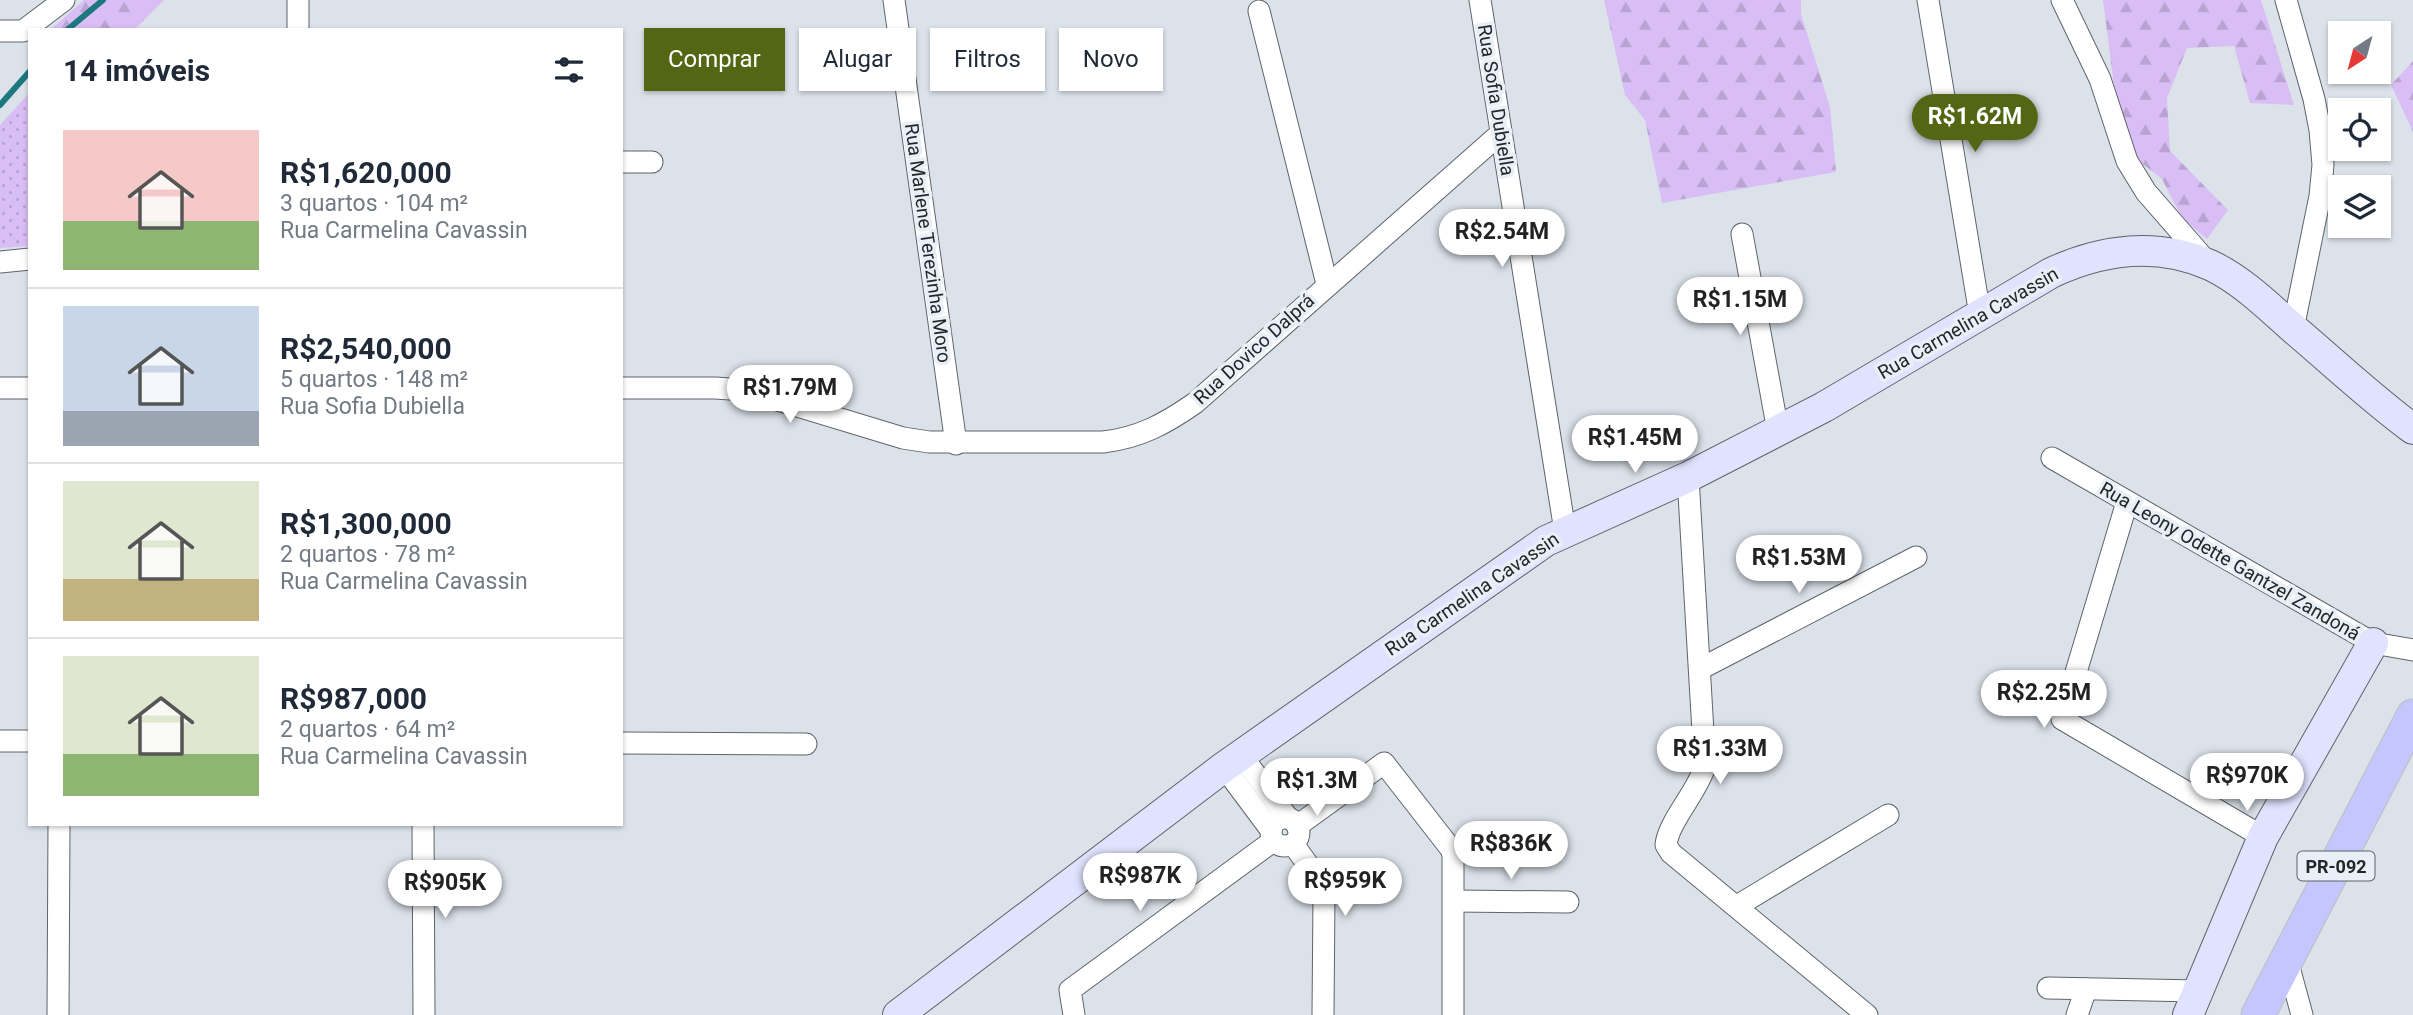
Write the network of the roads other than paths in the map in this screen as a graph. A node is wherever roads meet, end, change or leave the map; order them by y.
1 (64, 0) edge
2 (298, 0) edge
3 (894, 0) edge
4 (1480, 0) edge
5 (1928, 0) edge
6 (2062, 0) edge
7 (2286, 0) edge
8 (1259, 11) dead end
9 (34, 28) edge
10 (298, 28) edge
11 (0, 31) edge
12 (26, 35) edge
13 (1501, 133) junction
14 (623, 162) edge
15 (652, 162) dead end
16 (1742, 234) dead end
17 (28, 259) edge
18 (0, 262) edge
19 (2211, 266) junction
20 (1327, 284) junction
21 (1980, 315) junction
22 (2293, 328) junction
23 (0, 388) edge
24 (28, 388) edge
25 (623, 388) edge
26 (2413, 429) edge
27 (1778, 431) junction
28 (956, 444) junction
29 (2052, 458) dead end
30 (1688, 477) junction
31 (2127, 502) junction
32 (1565, 531) junction
33 (1916, 557) dead end
34 (2373, 643) junction
35 (2413, 650) edge
36 (1700, 669) junction
37 (2413, 716) edge
38 (0, 741) edge
39 (28, 741) edge
40 (623, 743) edge
41 (806, 744) dead end
42 (1232, 761) junction
43 (1888, 815) dead end
44 (59, 826) edge
45 (423, 826) edge
46 (1284, 832) junction
47 (2263, 837) junction
48 (1454, 901) junction
49 (1568, 902) dead end
50 (1737, 906) junction
51 (2287, 960) junction
52 (2048, 988) dead end
53 (2086, 989) junction
54 (2193, 1003) edge
55 (58, 1015) edge
56 (424, 1015) edge
57 (898, 1015) edge
58 (1074, 1015) edge
59 (1323, 1015) edge
60 (1453, 1015) edge
61 (1867, 1015) edge
62 (2077, 1015) edge
63 (2258, 1015) edge
64 (2302, 1015) edge

1 - 9 street
2 - 10 street
3 - 28 street, Rua Marlene Terezinha Moro
4 - 13 street, Rua Sofia Dubiella
5 - 21 street
6 - 19 street
7 - 22 street
8 - 20 street
11 - 12 street
13 - 20 street, Rua Dovico Dalprá
13 - 32 street, Rua Sofia Dubiella
14 - 15 street
16 - 27 street
17 - 18 street
19 - 21 main road, Rua Carmelina Cavassin
19 - 22 main road, Rua Carmelina Cavassin
20 - 28 street, Rua Dovico Dalprá
21 - 27 main road, Rua Carmelina Cavassin
22 - 26 main road, Rua Carmelina Cavassin
23 - 24 street
25 - 28 street, Rua Dovico Dalprá
27 - 30 main road, Rua Carmelina Cavassin
29 - 31 street, Rua Leony Odette Gantzel Zandoná
30 - 32 main road, Rua Carmelina Cavassin
30 - 36 street
31 - 34 street, Rua Leony Odette Gantzel Zandoná
31 - 47 street
32 - 42 main road, Rua Carmelina Cavassin
33 - 36 street
34 - 35 street, Rua Leony Odette Gantzel Zandoná
34 - 47 main road
36 - 50 street
37 - 51 main road, PR-092
38 - 39 street
40 - 41 street
42 - 46 street
42 - 57 main road, Rua Carmelina Cavassin
43 - 50 street
44 - 55 street
45 - 56 street
46 - 48 street
46 - 58 street
46 - 59 street
47 - 54 main road
48 - 49 street
48 - 60 street
50 - 61 street
51 - 63 main road, PR-092
51 - 64 street
52 - 53 street
53 - 54 street
53 - 62 street

